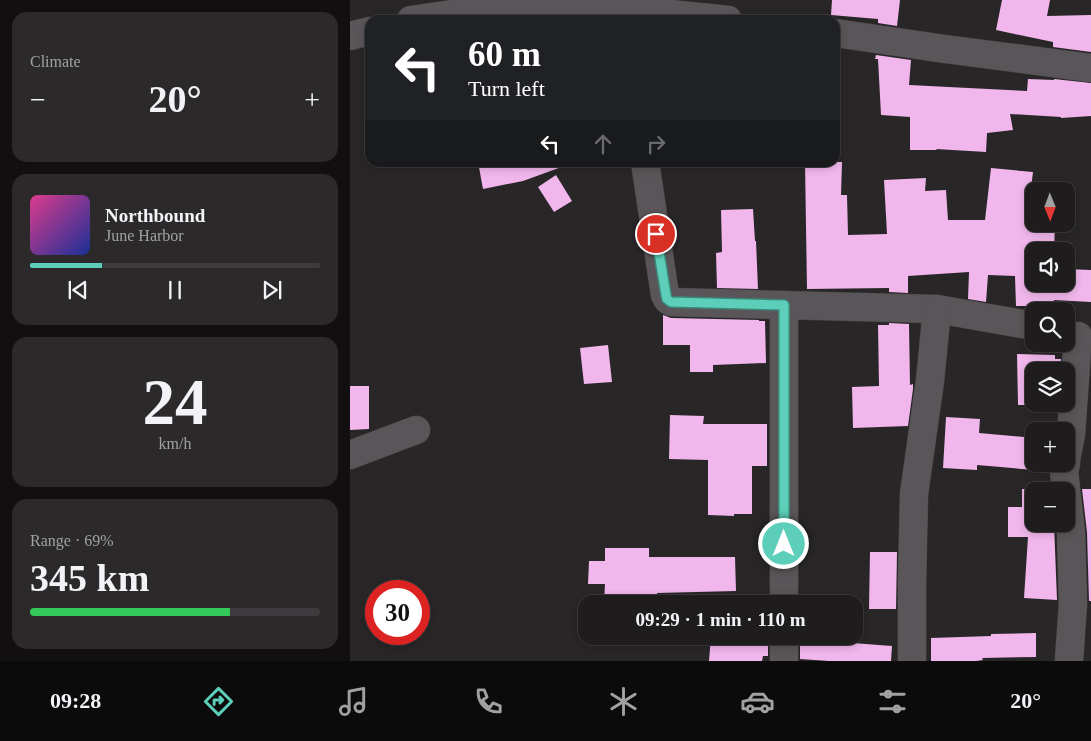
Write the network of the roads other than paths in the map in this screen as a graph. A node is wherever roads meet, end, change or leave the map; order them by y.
1 (549, 3) edge
2 (446, 15) edge
3 (684, 15) edge
4 (365, 32) edge
5 (840, 34) edge
6 (350, 36) edge
7 (1091, 68) edge
8 (645, 167) edge
9 (784, 305) junction
10 (937, 309) junction
11 (1025, 324) edge
12 (1078, 336) edge
13 (1072, 422) edge
14 (416, 430) dead end
15 (350, 455) edge
16 (1064, 472) edge
17 (784, 595) edge
18 (784, 645) edge
19 (784, 661) edge
20 (912, 661) edge
21 (1069, 661) edge

1 - 2 street
1 - 3 street
4 - 6 street
5 - 7 street
8 - 9 street
9 - 10 street
9 - 17 street
10 - 11 street
10 - 20 street
12 - 13 street
14 - 15 street
16 - 21 street
18 - 19 street

